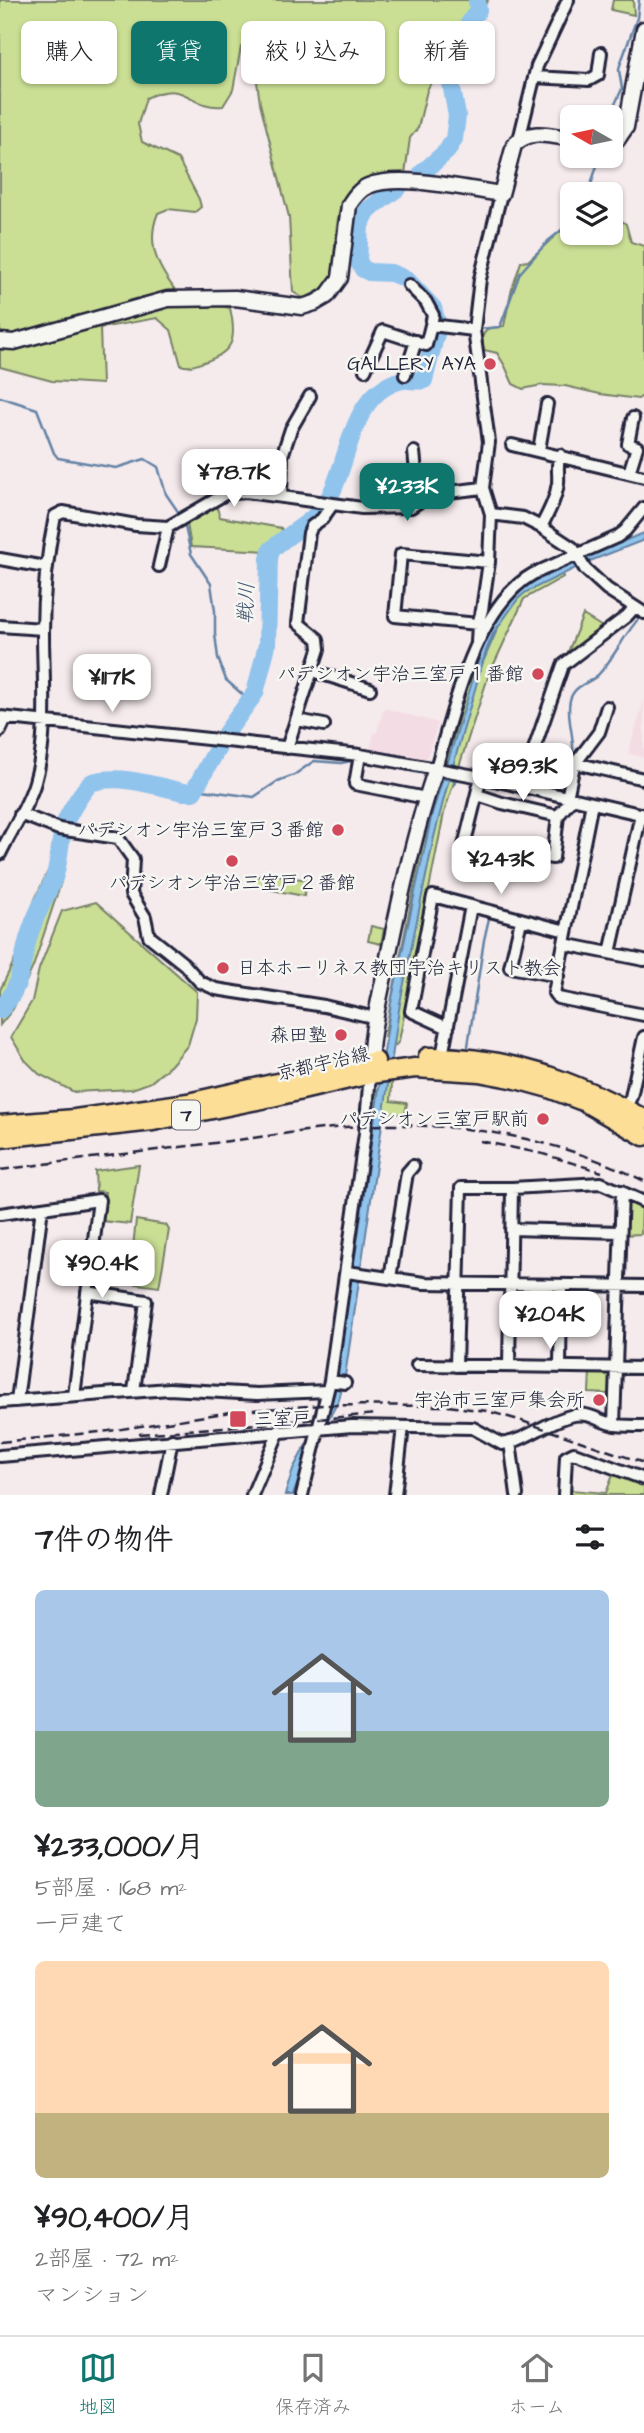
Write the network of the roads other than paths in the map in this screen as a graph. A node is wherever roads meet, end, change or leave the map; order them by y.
1 (568, 0) edge
2 (644, 32) edge
3 (601, 53) dead end
4 (534, 76) junction
5 (638, 91) edge
6 (623, 134) edge
7 (560, 137) edge
8 (519, 140) junction
9 (500, 194) junction
10 (409, 285) dead end
11 (435, 325) junction
12 (474, 330) junction
13 (0, 341) edge
14 (416, 341) junction
15 (365, 370) dead end
16 (405, 375) dead end
17 (310, 396) dead end
18 (547, 404) dead end
19 (629, 422) dead end
20 (512, 444) dead end
21 (539, 450) junction
22 (414, 452) dead end
23 (560, 455) junction
24 (629, 473) junction
25 (644, 477) edge
26 (483, 488) junction
27 (281, 496) junction
28 (423, 499) junction
29 (327, 504) junction
30 (644, 508) edge
31 (491, 514) junction
32 (168, 527) junction
33 (541, 527) junction
34 (577, 555) junction
35 (0, 559) edge
36 (489, 562) junction
37 (159, 566) dead end
38 (45, 567) junction
39 (639, 610) edge
40 (478, 624) junction
41 (0, 626) edge
42 (43, 629) junction
43 (477, 642) junction
44 (313, 671) junction
45 (370, 690) dead end
46 (607, 708) dead end
47 (3, 717) edge
48 (297, 720) junction
49 (44, 723) junction
50 (324, 725) dead end
51 (0, 732) edge
52 (287, 748) junction
53 (359, 759) junction
54 (575, 763) junction
55 (439, 769) junction
56 (481, 776) junction
57 (644, 779) edge
58 (521, 787) junction
59 (478, 795) junction
60 (426, 798) junction
61 (569, 798) junction
62 (592, 803) junction
63 (20, 814) junction
64 (643, 815) edge
65 (558, 816) junction
66 (0, 854) edge
67 (471, 906) junction
68 (521, 921) junction
69 (566, 931) junction
70 (564, 944) junction
71 (610, 953) junction
72 (644, 960) edge
73 (558, 976) junction
74 (644, 1015) edge
75 (376, 1018) junction
76 (448, 1028) junction
77 (644, 1037) edge
78 (442, 1056) junction
79 (396, 1064) junction
80 (373, 1068) junction
81 (625, 1109) junction
82 (644, 1119) edge
83 (0, 1125) edge
84 (644, 1136) edge
85 (0, 1138) edge
86 (413, 1166) dead end
87 (512, 1188) junction
88 (622, 1191) junction
89 (644, 1202) edge
90 (42, 1208) junction
91 (0, 1214) edge
92 (511, 1229) junction
93 (620, 1232) junction
94 (352, 1273) junction
95 (390, 1278) junction
96 (458, 1283) junction
97 (510, 1284) junction
98 (561, 1285) junction
99 (618, 1285) junction
100 (644, 1286) edge
101 (87, 1292) junction
102 (416, 1365) dead end
103 (456, 1366) junction
104 (509, 1366) junction
105 (560, 1367) junction
106 (616, 1367) junction
107 (644, 1368) edge
108 (336, 1384) junction
109 (134, 1391) junction
110 (74, 1396) junction
111 (17, 1401) junction
112 (0, 1402) edge
113 (614, 1425) junction
114 (644, 1426) edge
115 (403, 1427) junction
116 (318, 1428) junction
117 (279, 1432) junction
118 (172, 1440) junction
119 (510, 1443) junction
120 (0, 1456) edge
121 (644, 1479) edge
122 (161, 1495) edge
123 (252, 1495) edge
124 (302, 1495) edge
125 (395, 1495) edge
126 (517, 1495) edge
127 (564, 1495) edge

1 - 4 street
2 - 5 street
3 - 4 street
4 - 8 street
5 - 6 street
7 - 8 street
8 - 9 street
9 - 12 street
9 - 13 street
10 - 11 street
11 - 12 street
11 - 14 street
12 - 26 street
14 - 15 street
14 - 16 street
17 - 27 street
18 - 21 street
19 - 24 street
20 - 21 street
21 - 23 street
22 - 28 street
23 - 24 street
23 - 33 street
24 - 25 street
26 - 28 street
26 - 31 street
27 - 29 street
27 - 32 street
28 - 29 street
29 - 44 street
30 - 34 street
31 - 33 street
31 - 36 street
32 - 37 street
32 - 38 street
33 - 34 street
34 - 39 street
34 - 43 street
35 - 38 street
36 - 40 street
36 - 40 street
38 - 42 street
39 - 58 street
40 - 43 street
41 - 42 street
42 - 49 street
43 - 55 street
44 - 45 street
44 - 48 street
46 - 54 street
47 - 49 street
47 - 51 street
48 - 50 street
48 - 52 street
49 - 52 street
49 - 63 street
52 - 53 street
53 - 55 street
53 - 60 street
54 - 57 street
54 - 61 street
55 - 56 street
55 - 60 street
56 - 58 street
56 - 59 street
58 - 61 street
59 - 65 street
59 - 65 street
60 - 75 street
61 - 62 street
61 - 65 street
62 - 64 street
62 - 69 street
63 - 66 street
63 - 75 street
64 - 71 street
67 - 68 street
67 - 76 street
67 - 76 street
68 - 69 street
68 - 73 street
69 - 70 street
70 - 71 street
70 - 73 street
71 - 72 street
73 - 74 street
75 - 80 street
76 - 78 street
77 - 81 street
78 - 79 main road, 京都宇治線 / 7
78 - 81 main road, 京都宇治線 / 7
79 - 80 main road, 京都宇治線 / 7
79 - 84 main road, 京都宇治線 / 7
80 - 83 main road, 京都宇治線 / 7
80 - 85 main road, 京都宇治線 / 7
80 - 94 street
81 - 82 main road, 京都宇治線 / 7
86 - 95 street
87 - 88 street
87 - 92 street
87 - 96 street
88 - 89 street
88 - 93 street
90 - 91 street
90 - 101 street
90 - 111 street
92 - 93 street
92 - 97 street
93 - 99 street
94 - 95 street
94 - 108 street
95 - 96 street
96 - 97 street
96 - 103 street
97 - 98 street
97 - 104 street
98 - 99 street
98 - 105 street
99 - 100 street
99 - 106 street
101 - 109 street
101 - 110 street
102 - 103 street
103 - 104 street
104 - 105 street
105 - 106 street
106 - 107 street
106 - 113 street
108 - 109 street
108 - 116 street
109 - 110 street
110 - 111 street
111 - 112 street
113 - 114 street
113 - 119 street
115 - 116 street
115 - 119 street
115 - 125 street
116 - 117 street
116 - 124 street
117 - 118 street
117 - 123 street
118 - 120 street
118 - 122 street
119 - 126 street
121 - 127 street

